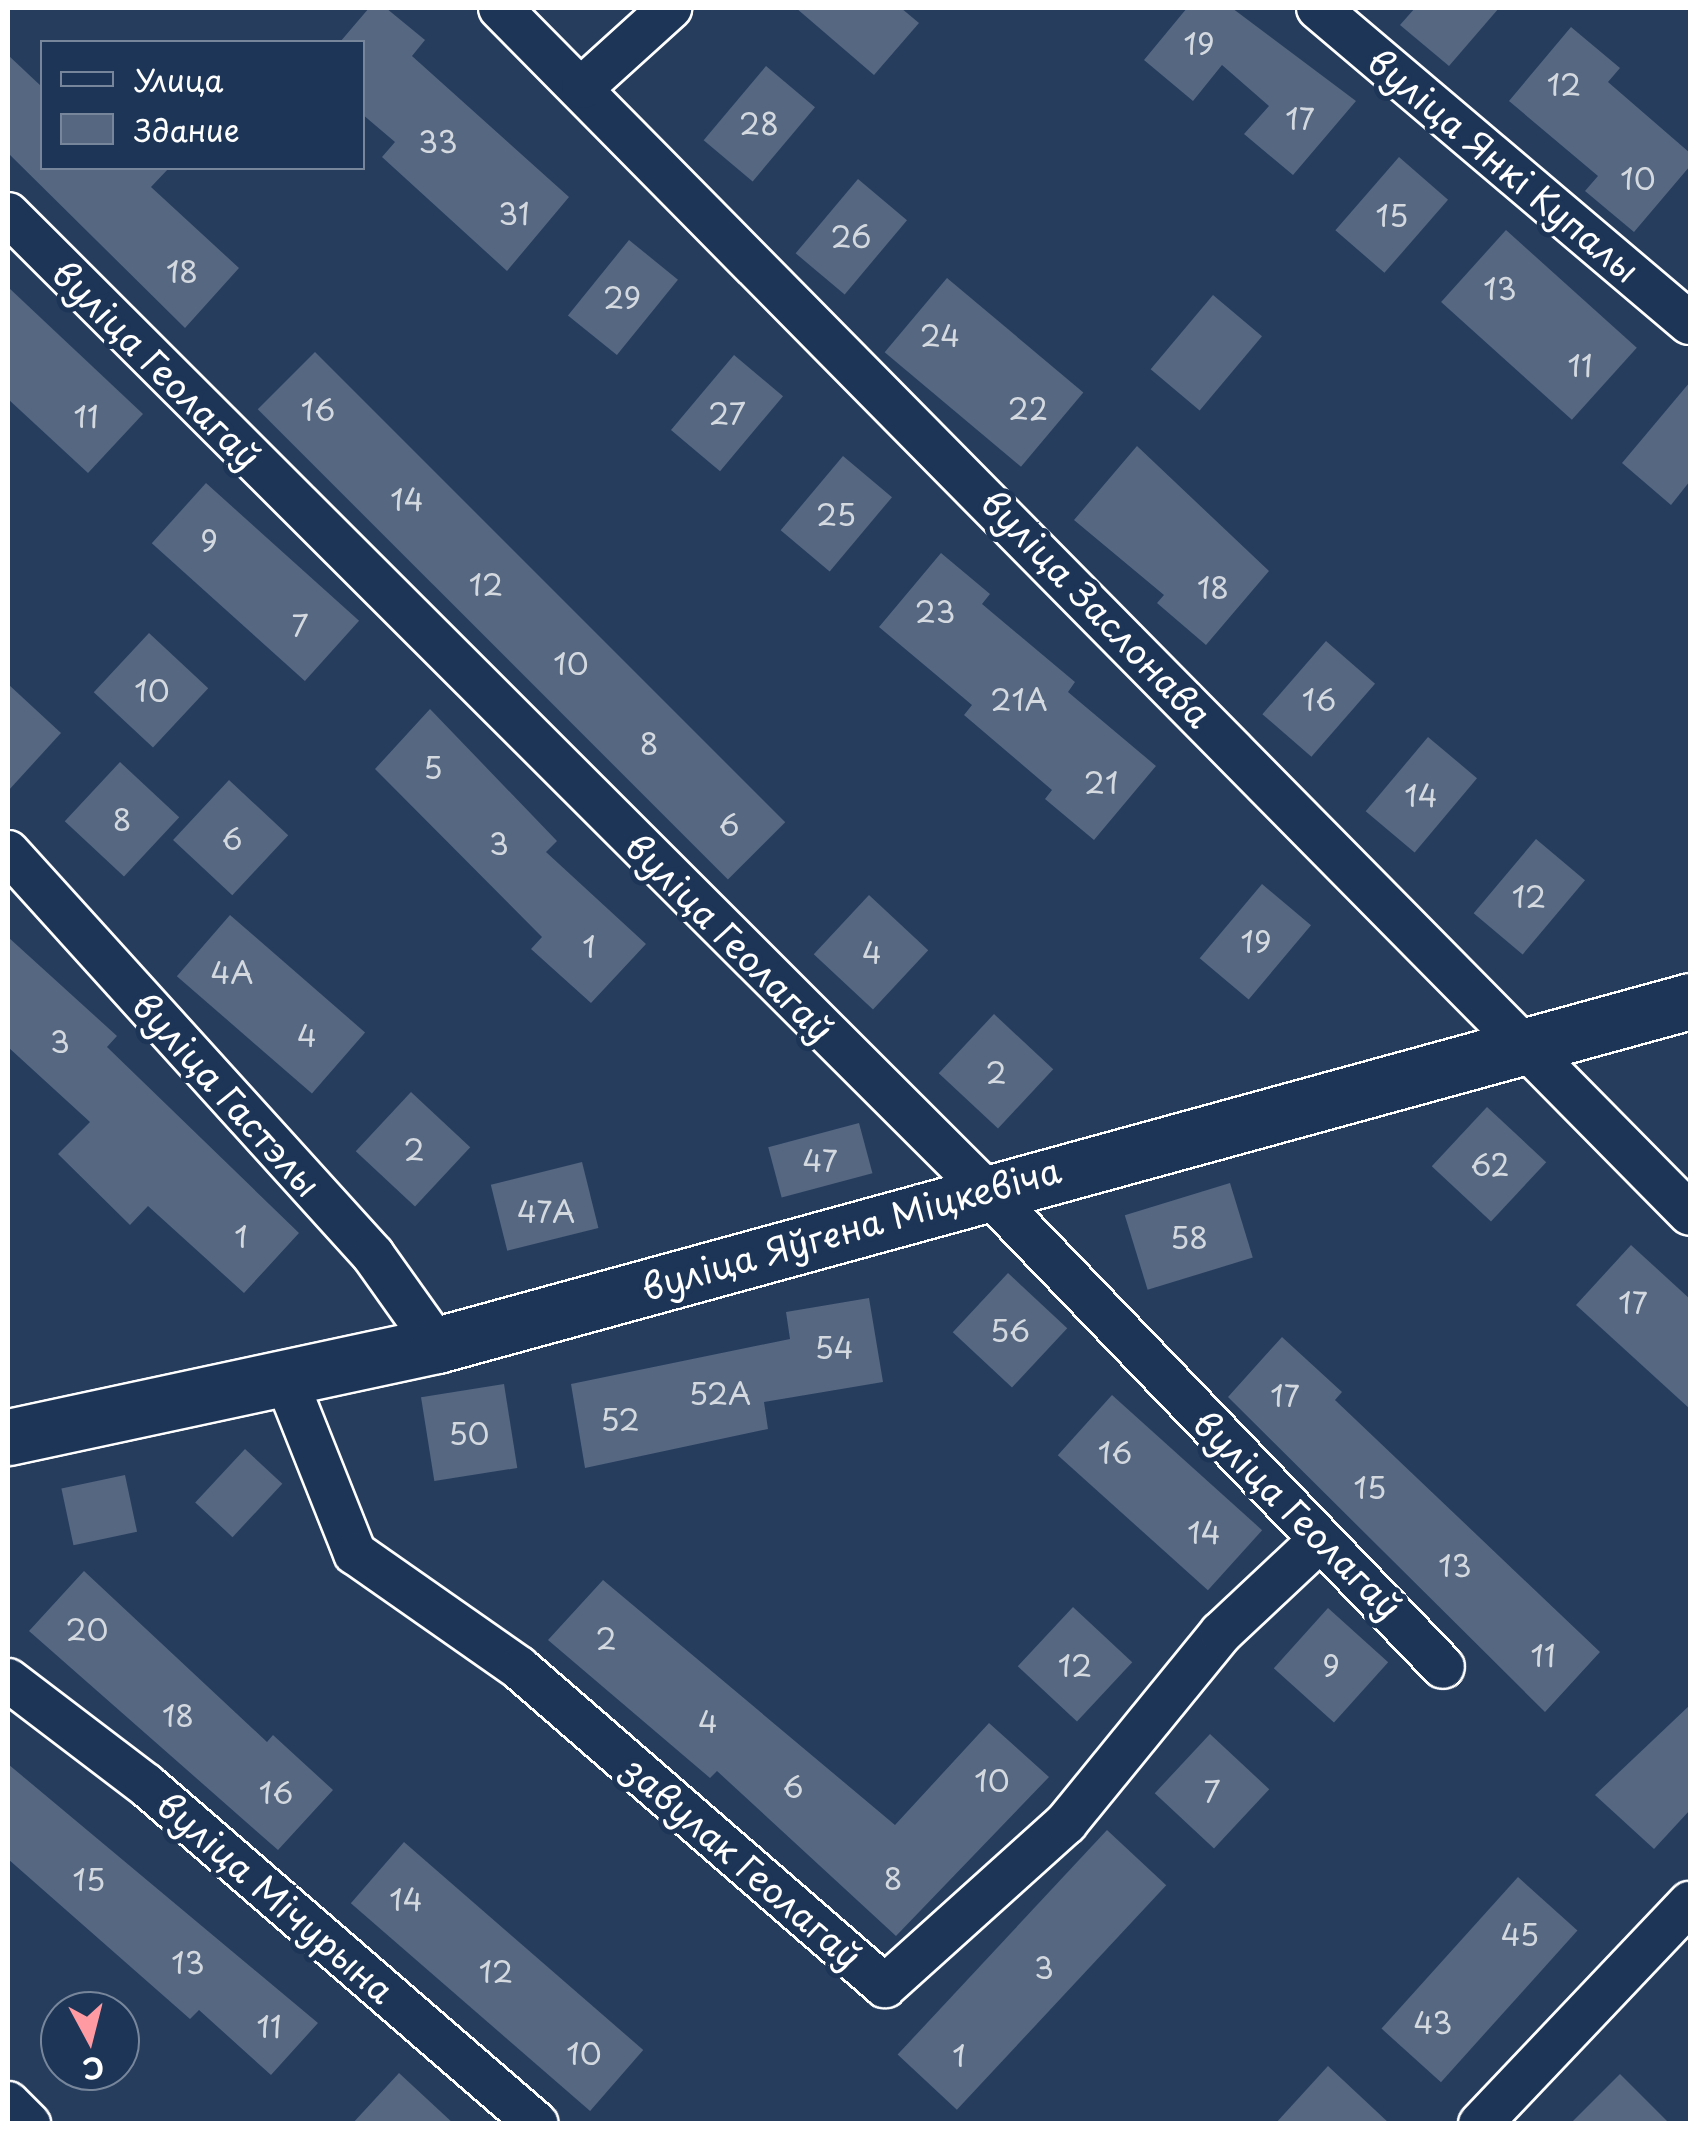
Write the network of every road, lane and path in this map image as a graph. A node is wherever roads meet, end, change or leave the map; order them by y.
1 (500, 8) edge
2 (670, 8) edge
3 (1318, 8) edge
4 (583, 87) junction
5 (8, 214) edge
6 (1690, 322) edge
7 (8, 852) edge
8 (1690, 1001) edge
9 (1520, 1040) junction
10 (985, 1190) junction
11 (1690, 1214) edge
12 (437, 1345) junction
13 (284, 1375) junction
14 (8, 1437) edge
15 (1318, 1542) junction
16 (1443, 1667) dead end
17 (8, 1680) edge
18 (1690, 1902) edge
19 (8, 2103) edge
20 (28, 2124) edge
21 (536, 2124) edge
22 (1480, 2124) edge

1 - 4 street, вуліца Заслонава
2 - 4 street
3 - 6 street, вуліца Янкі Купалы
4 - 9 street, вуліца Заслонава
5 - 10 street, вуліца Геолагаў
7 - 12 street, вуліца Гастэлы
8 - 9 street, вуліца Яўгена Міцкевіча
9 - 10 street, вуліца Яўгена Міцкевіча
9 - 11 street, вуліца Заслонава
10 - 12 street, вуліца Яўгена Міцкевіча
10 - 15 street, вуліца Геолагаў
12 - 13 street, вуліца Яўгена Міцкевіча
13 - 14 street, вуліца Яўгена Міцкевіча
13 - 15 street, завулак Геолагаў
15 - 16 street, вуліца Геолагаў
17 - 21 street, вуліца Мічурына
18 - 22 street
19 - 20 street

